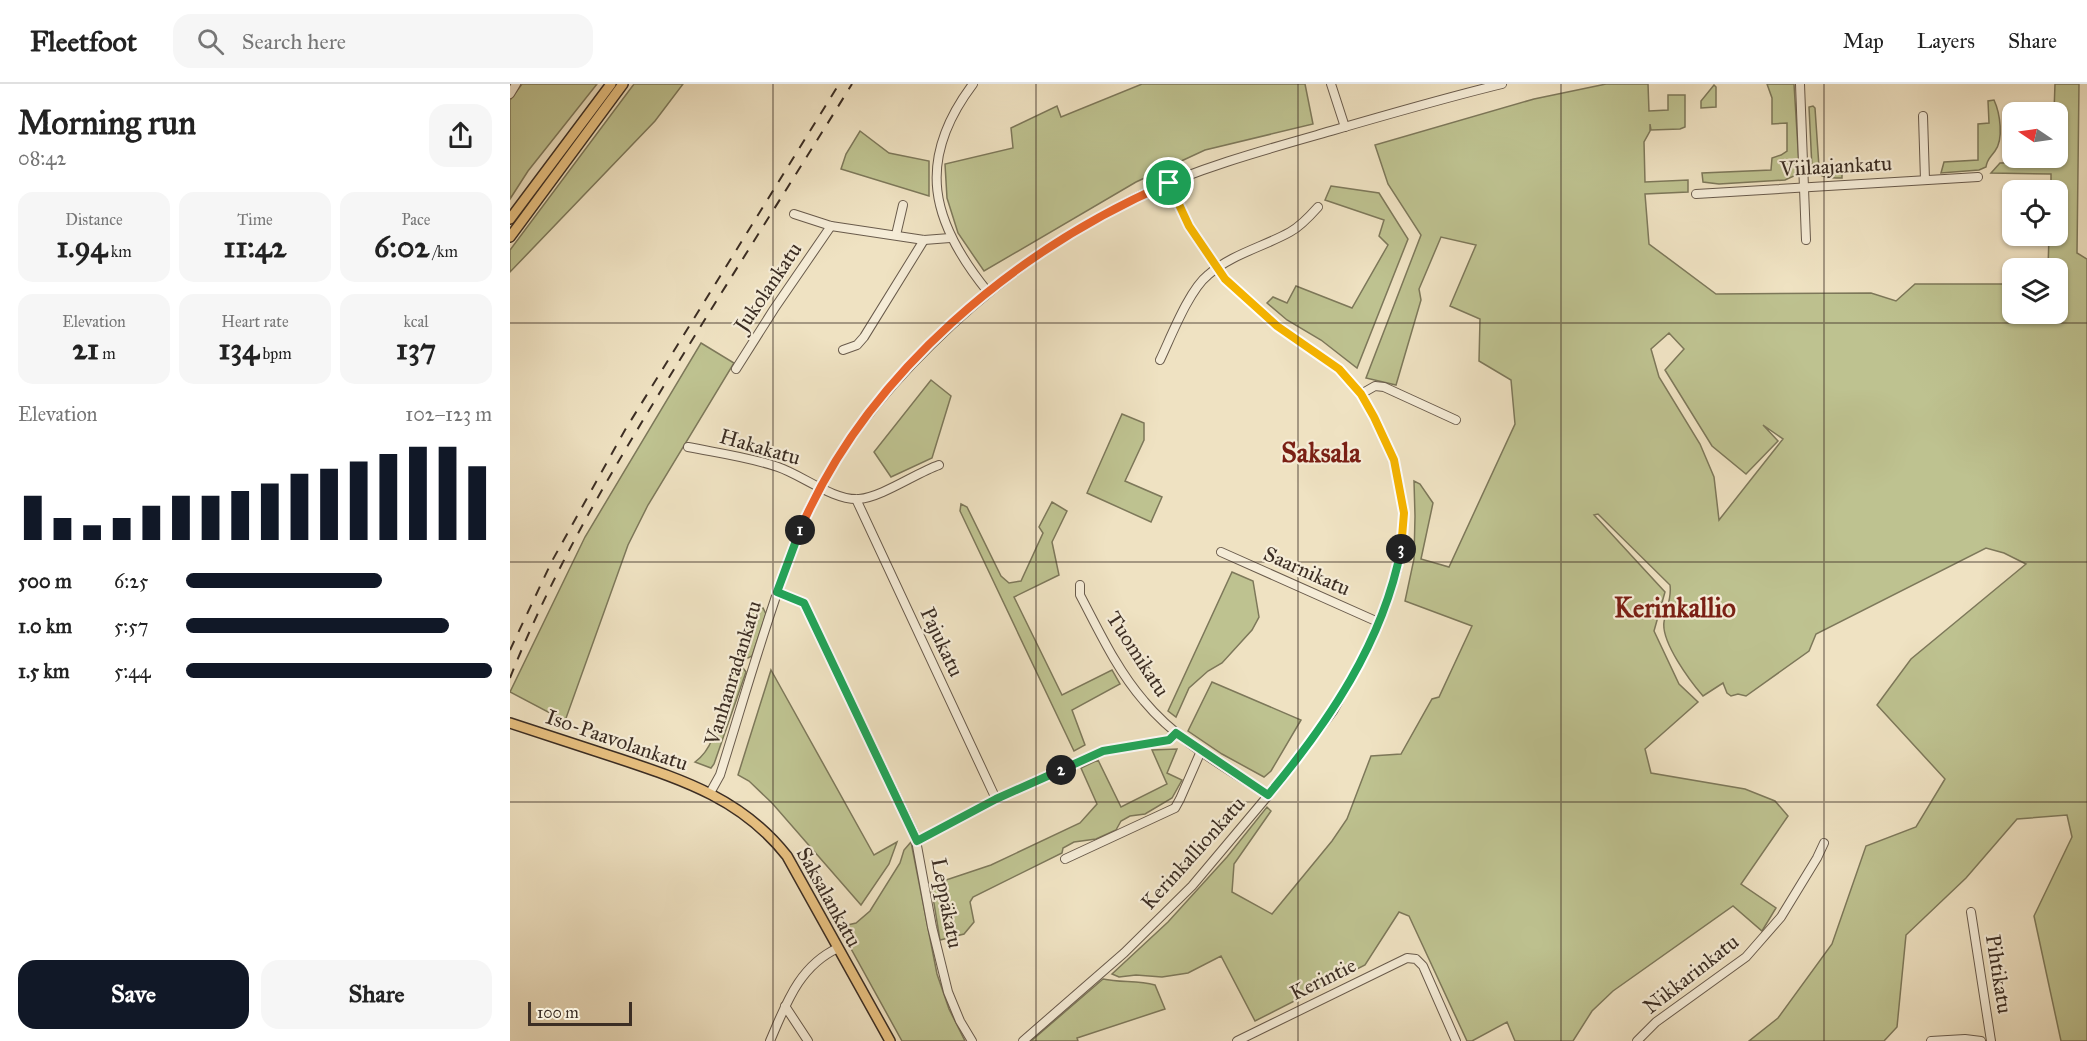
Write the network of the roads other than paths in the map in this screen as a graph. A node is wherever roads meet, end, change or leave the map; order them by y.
1 (516, 84) edge
2 (611, 84) edge
3 (623, 84) edge
4 (973, 84) edge
5 (1331, 84) edge
6 (1502, 84) edge
7 (1800, 84) edge
8 (510, 94) edge
9 (1923, 116) dead end
10 (1344, 127) junction
11 (1978, 177) dead end
12 (1925, 180) junction
13 (1169, 183) junction
14 (1805, 186) junction
15 (1696, 194) dead end
16 (903, 205) dead end
17 (1318, 207) dead end
18 (794, 214) dead end
19 (510, 219) edge
20 (831, 226) junction
21 (896, 235) junction
22 (510, 237) edge
23 (950, 238) junction
24 (924, 240) junction
25 (1806, 240) dead end
26 (1216, 268) junction
27 (988, 292) junction
28 (843, 350) dead end
29 (1160, 360) dead end
30 (736, 369) dead end
31 (1361, 394) junction
32 (1456, 420) dead end
33 (688, 447) dead end
34 (939, 465) dead end
35 (821, 486) junction
36 (856, 499) junction
37 (1221, 552) dead end
38 (1080, 585) dead end
39 (777, 592) junction
40 (1378, 622) junction
41 (510, 723) edge
42 (1176, 733) junction
43 (1201, 751) junction
44 (710, 793) junction
45 (1268, 795) junction
46 (996, 799) junction
47 (917, 841) junction
48 (1824, 843) dead end
49 (1065, 859) dead end
50 (1971, 912) dead end
51 (838, 948) junction
52 (785, 1006) junction
53 (1455, 1039) edge
54 (770, 1041) edge
55 (808, 1041) edge
56 (890, 1041) edge
57 (972, 1041) edge
58 (1023, 1041) edge
59 (1237, 1041) edge
60 (1445, 1041) edge
61 (1637, 1041) edge
62 (1931, 1041) edge
63 (1981, 1041) edge
64 (1991, 1041) edge

1 - 8 street
2 - 19 main road
3 - 22 main road
4 - 23 street
5 - 10 street
6 - 10 street, Vanhanradankatu
7 - 14 street
9 - 12 street
10 - 13 street, Vanhanradankatu
11 - 12 street, Viilaajankatu
12 - 14 street, Viilaajankatu
13 - 26 street, Kerinkallionkatu
13 - 27 street, Vanhanradankatu
14 - 15 street, Viilaajankatu
14 - 25 street
16 - 21 street
17 - 26 street
18 - 20 street
20 - 21 street
20 - 30 street, Jukolankatu
21 - 24 street
23 - 24 street
23 - 27 street
24 - 28 street
26 - 29 street
26 - 31 street, Kerinkallionkatu
27 - 35 street, Vanhanradankatu
31 - 32 street
31 - 40 street, Kerinkallionkatu
33 - 35 street, Hakakatu
34 - 36 street
35 - 36 street, Hakakatu
35 - 39 street, Vanhanradankatu
36 - 46 street, Pajukatu
37 - 40 street, Saarnikatu
38 - 42 street, Tuomikatu
39 - 44 street, Vanhanradankatu
39 - 47 street, Leppäkatu
40 - 45 street, Kerinkallionkatu
41 - 44 main road, Iso-Paavolankatu
42 - 43 street, Tuomikatu
42 - 46 street
43 - 45 street, Tuomikatu
43 - 49 street
44 - 51 main road, Saksalankatu
45 - 58 street, Kerinkallionkatu
46 - 47 street
47 - 57 street, Leppäkatu
48 - 61 street, Nikkarinkatu
50 - 64 street, Pihtikatu
51 - 52 street
51 - 56 main road, Saksalankatu
52 - 54 street
52 - 55 street
53 - 59 street, Kerintie
53 - 60 street
62 - 63 street, Pihtikatu

